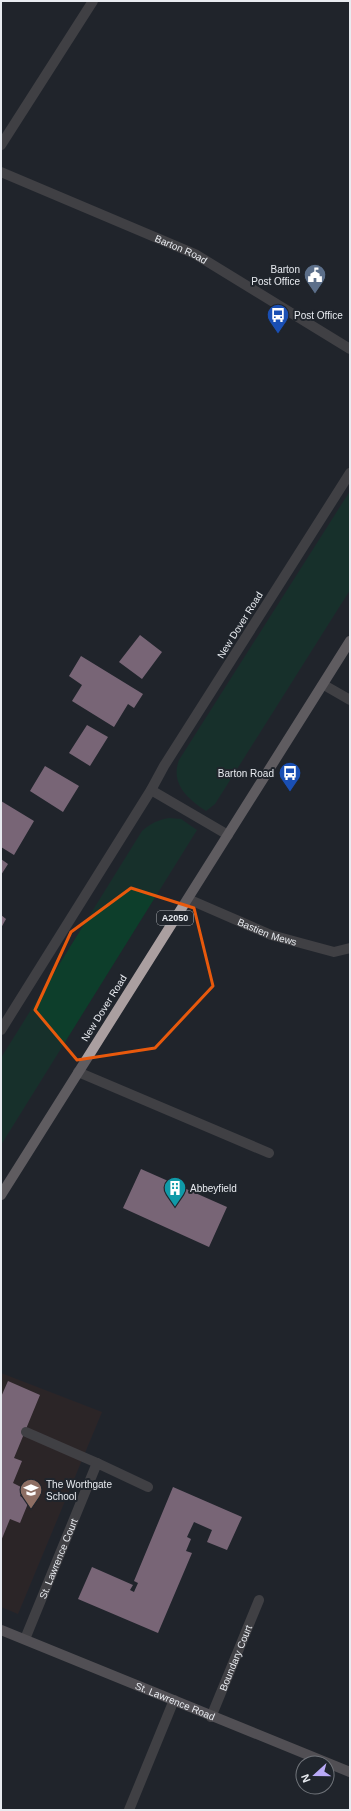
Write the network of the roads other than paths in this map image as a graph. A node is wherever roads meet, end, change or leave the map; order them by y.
1 (93, 1) edge
2 (1, 145) edge
3 (1, 172) edge
4 (350, 348) edge
5 (350, 473) edge
6 (350, 641) edge
7 (324, 685) junction
8 (350, 700) edge
9 (151, 790) junction
10 (228, 835) junction
11 (188, 899) junction
12 (350, 948) edge
13 (1, 1030) edge
14 (78, 1072) junction
15 (269, 1153) dead end
16 (1, 1195) edge
17 (26, 1432) dead end
18 (97, 1463) junction
19 (148, 1487) dead end
20 (259, 1600) dead end
21 (1, 1630) edge
22 (25, 1640) junction
23 (174, 1700) junction
24 (211, 1717) junction
25 (350, 1772) edge
26 (129, 1810) edge

1 - 2 street
3 - 4 street, Barton Road
5 - 9 street, New Dover Road
6 - 7 main road, New Dover Road / A2050
7 - 8 street
7 - 10 main road, New Dover Road / A2050
9 - 10 street
9 - 13 street, New Dover Road
10 - 11 main road, New Dover Road / A2050
11 - 12 street, Bastien Mews
11 - 14 main road, New Dover Road / A2050
14 - 15 street
14 - 16 main road, New Dover Road / A2050
17 - 18 street
18 - 19 street
18 - 22 street, St. Lawrence Court
20 - 24 street, Boundary Court
21 - 22 main road, St. Lawrence Road
22 - 23 main road, St. Lawrence Road
23 - 24 main road, St. Lawrence Road
23 - 26 street
24 - 25 main road, St. Lawrence Road

